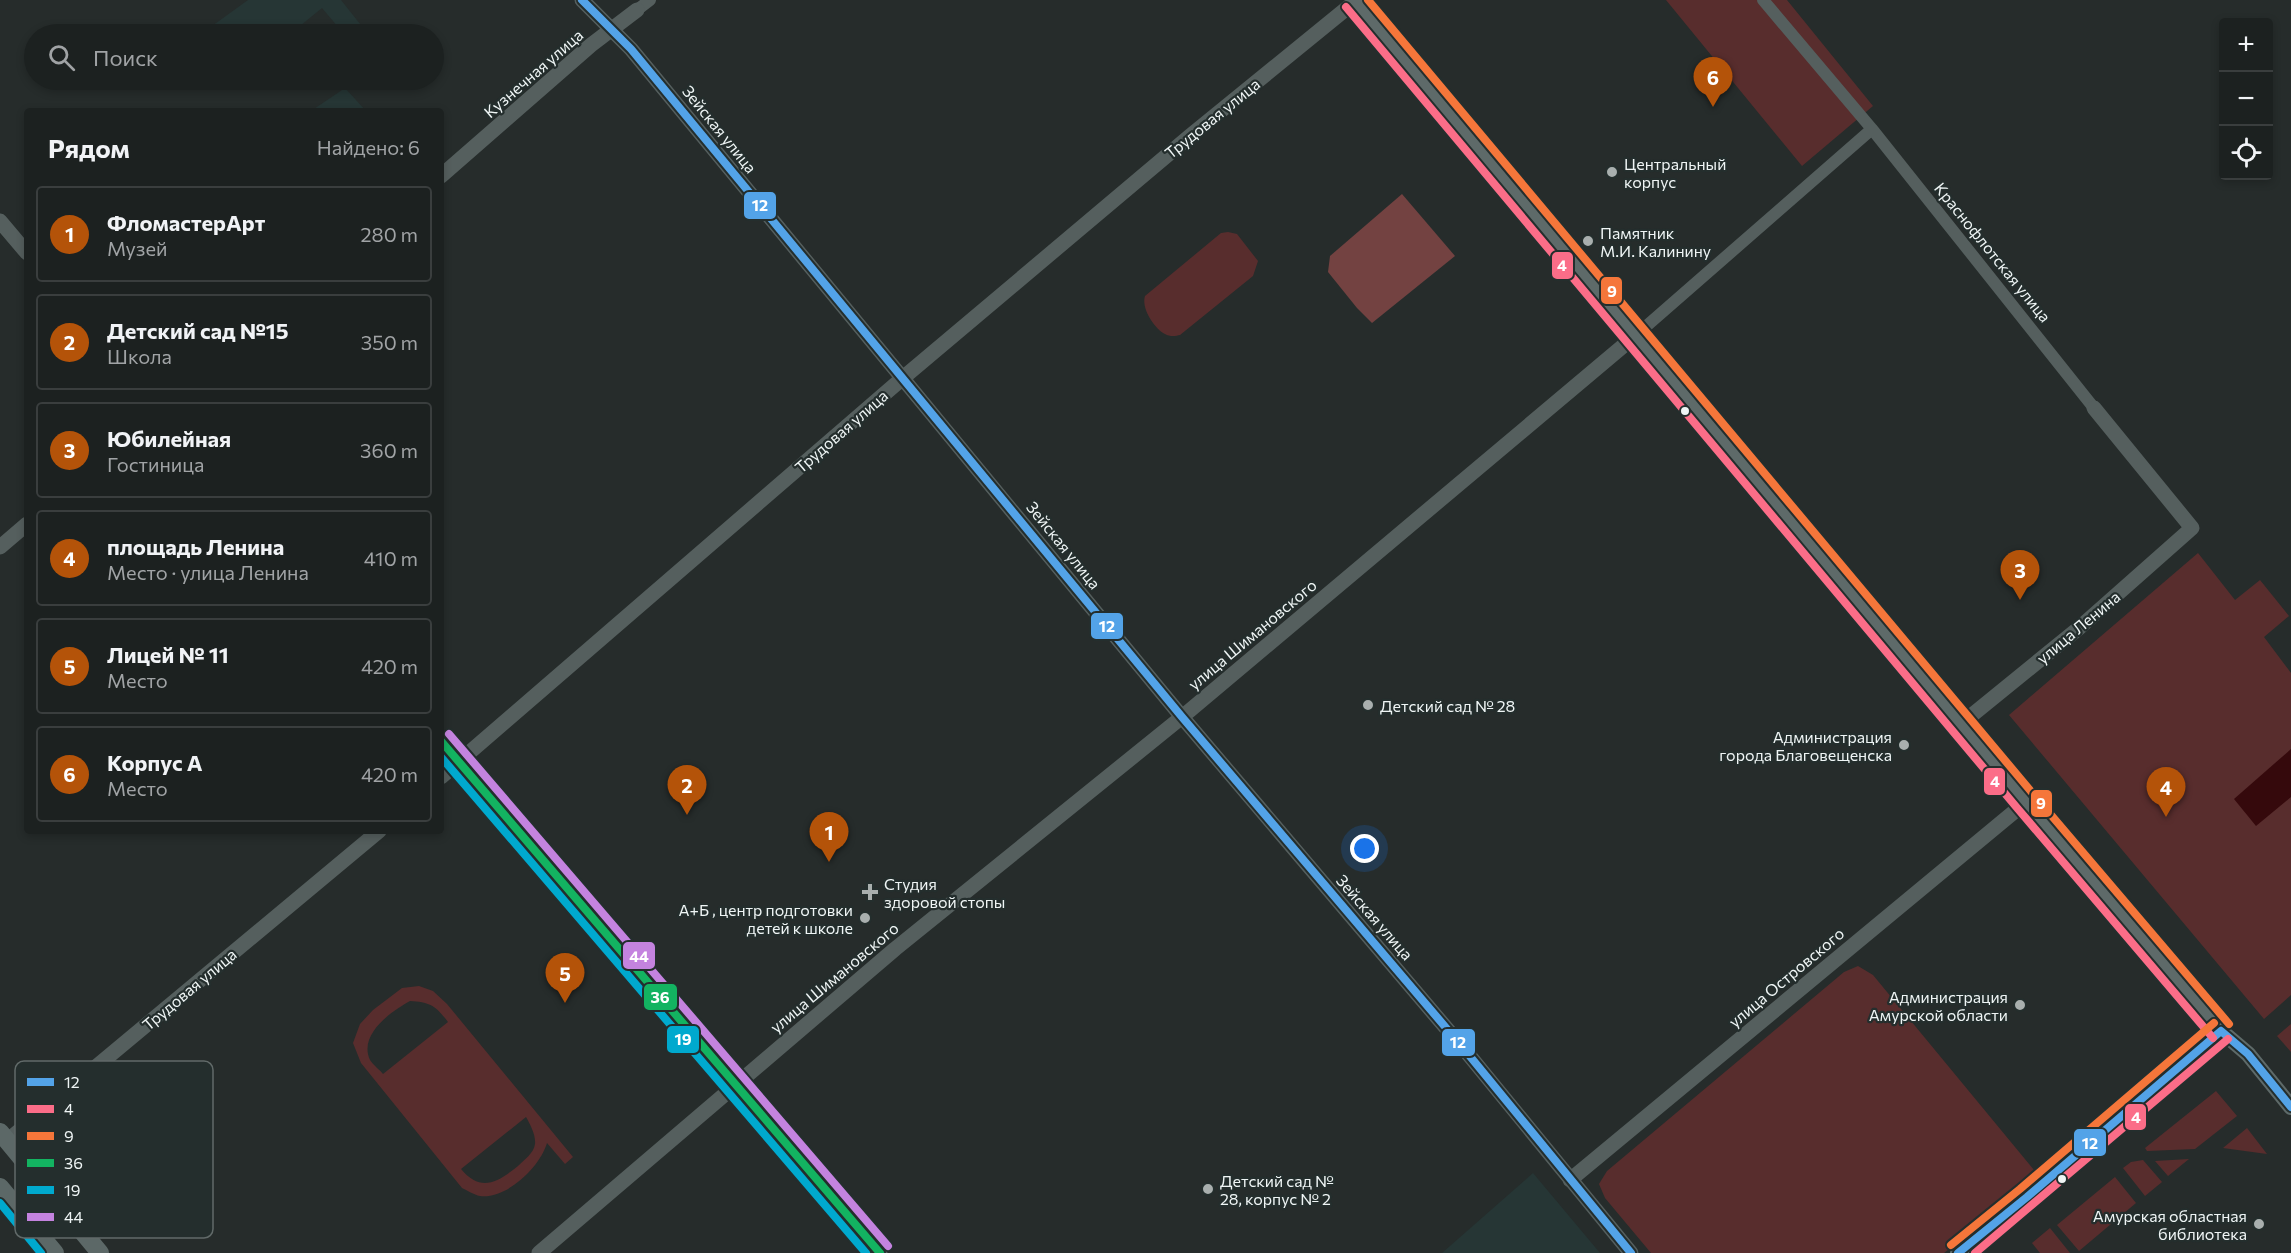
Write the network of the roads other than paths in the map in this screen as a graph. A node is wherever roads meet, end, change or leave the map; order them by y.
1 (582, 0) edge
2 (650, 0) edge
3 (1763, 0) edge
4 (1355, 1) edge
5 (637, 10) joint
6 (614, 30) junction
7 (1872, 129) junction
8 (444, 173) edge
9 (0, 221) edge
10 (24, 249) edge
11 (1635, 336) junction
12 (904, 377) junction
13 (2094, 408) joint
14 (24, 527) edge
15 (2192, 528) joint
16 (0, 547) edge
17 (1182, 717) junction
18 (1961, 724) junction
19 (444, 745) edge
20 (458, 762) junction
21 (444, 774) edge
22 (2026, 802) junction
23 (375, 834) edge
24 (2221, 1031) junction
25 (98, 1061) edge
26 (736, 1084) junction
27 (2291, 1107) edge
28 (15, 1129) edge
29 (2, 1140) edge
30 (15, 1155) edge
31 (1570, 1180) junction
32 (0, 1187) edge
33 (15, 1205) edge
34 (42, 1238) edge
35 (87, 1238) edge
36 (55, 1253) edge
37 (100, 1253) edge
38 (538, 1253) edge
39 (880, 1253) edge
40 (1630, 1253) edge
41 (1958, 1253) edge

1 - 6 street, Зейская улица
2 - 5 street, Кузнечная улица
3 - 7 street, Краснофлотская улица
4 - 11 main road
4 - 12 street, Трудовая улица
5 - 6 street, Кузнечная улица
6 - 8 street, Кузнечная улица
6 - 12 street, Зейская улица
7 - 11 street, улица Шимановского
7 - 13 street, Краснофлотская улица
9 - 10 street
11 - 17 street, улица Шимановского
11 - 18 main road
12 - 17 street, Зейская улица
12 - 20 street, Трудовая улица
13 - 15 street, Краснофлотская улица
14 - 16 street
15 - 18 street, улица Ленина
17 - 26 street, улица Шимановского
17 - 31 street, Зейская улица
18 - 22 main road
19 - 20 street
20 - 21 street, Трудовая улица
20 - 26 street
22 - 24 main road
22 - 31 street, улица Островского
23 - 25 street, Трудовая улица
24 - 27 main road
24 - 41 main road
26 - 38 street, улица Шимановского
26 - 39 street
28 - 29 street, Трудовая улица
29 - 30 main road
31 - 40 street, Зейская улица
32 - 33 main road
34 - 36 main road
35 - 37 main road

